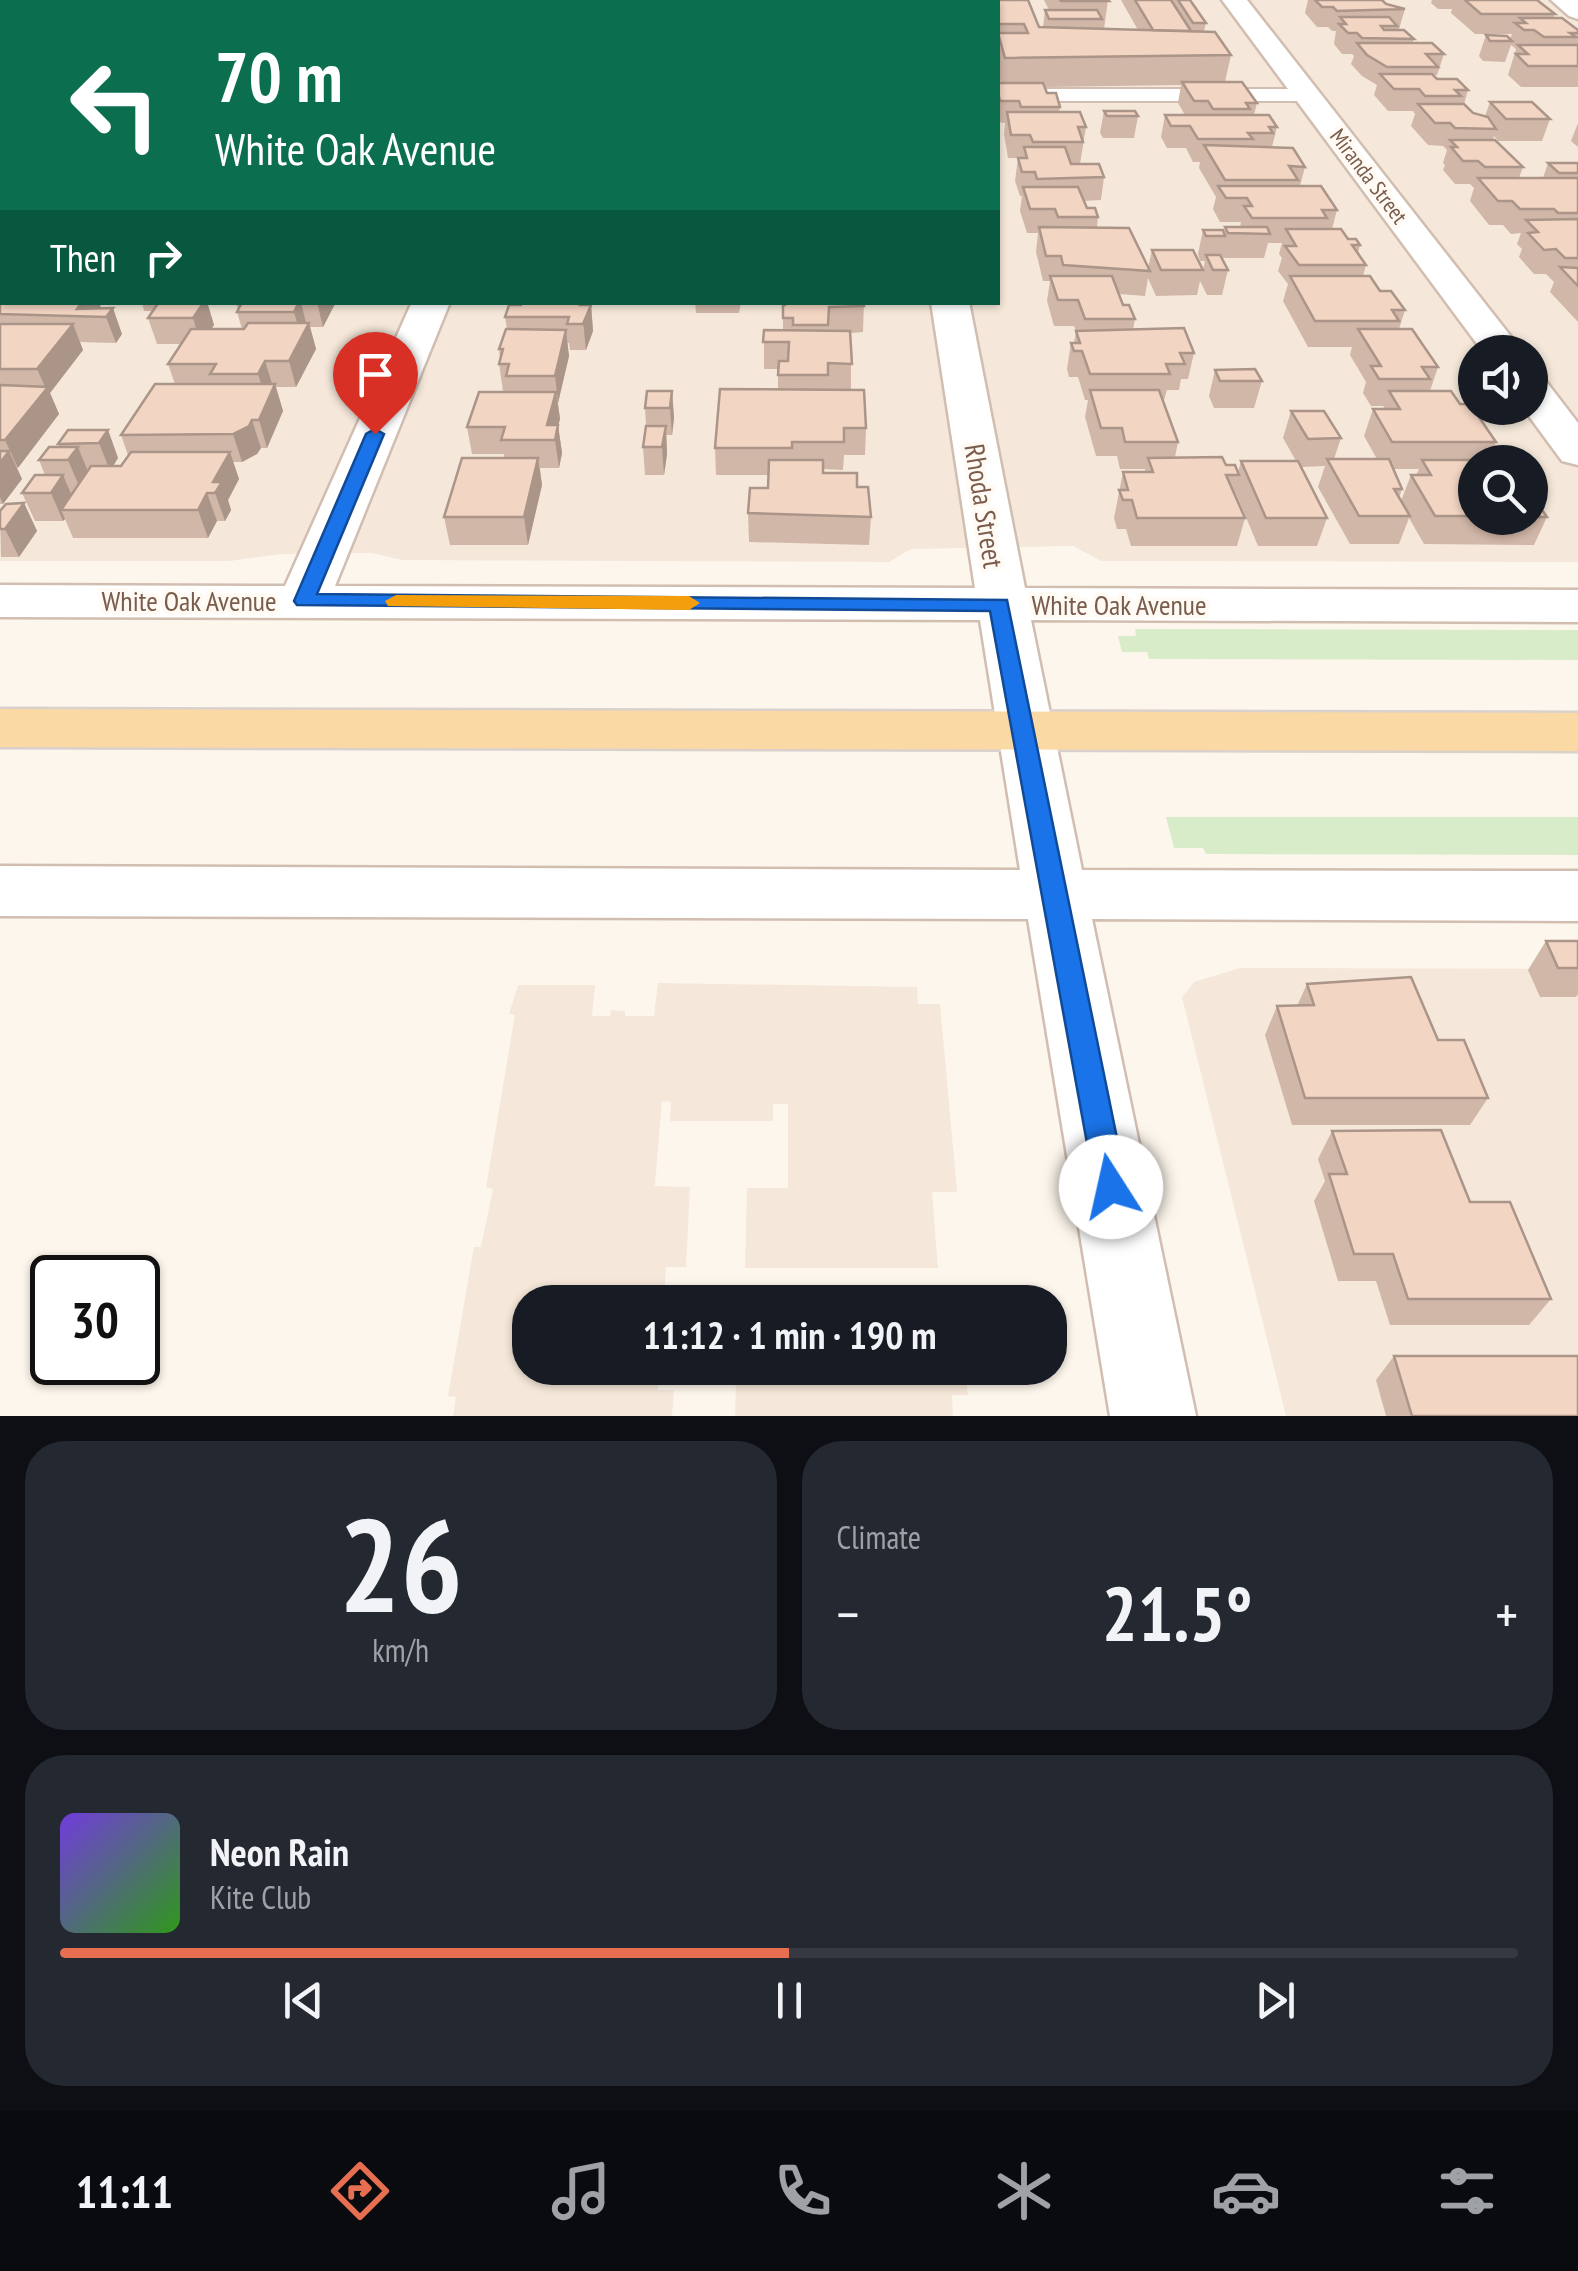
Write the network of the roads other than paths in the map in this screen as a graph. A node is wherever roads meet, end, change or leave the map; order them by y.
1 (1234, 0) edge
2 (1563, 0) edge
3 (1578, 11) edge
4 (1000, 95) edge
5 (1307, 95) junction
6 (429, 305) edge
7 (950, 305) edge
8 (1489, 335) edge
9 (1548, 413) edge
10 (1578, 452) edge
11 (0, 601) edge
12 (304, 601) junction
13 (1000, 605) junction
14 (1578, 606) edge
15 (0, 728) edge
16 (1024, 731) junction
17 (1578, 732) edge
18 (0, 891) edge
19 (1058, 896) junction
20 (1578, 896) edge
21 (1152, 1416) edge

1 - 5 street, Miranda Street
2 - 3 street
4 - 5 lane
5 - 8 street, Miranda Street
6 - 12 street
7 - 13 street, Rhoda Street
9 - 10 street
11 - 12 street, White Oak Avenue
12 - 13 street, White Oak Avenue
13 - 14 street, White Oak Avenue
13 - 16 street, Rhoda Street
15 - 16 main road
16 - 17 main road
16 - 19 street, Rhoda Street
18 - 19 street
19 - 20 street
19 - 21 street, Rhoda Street

